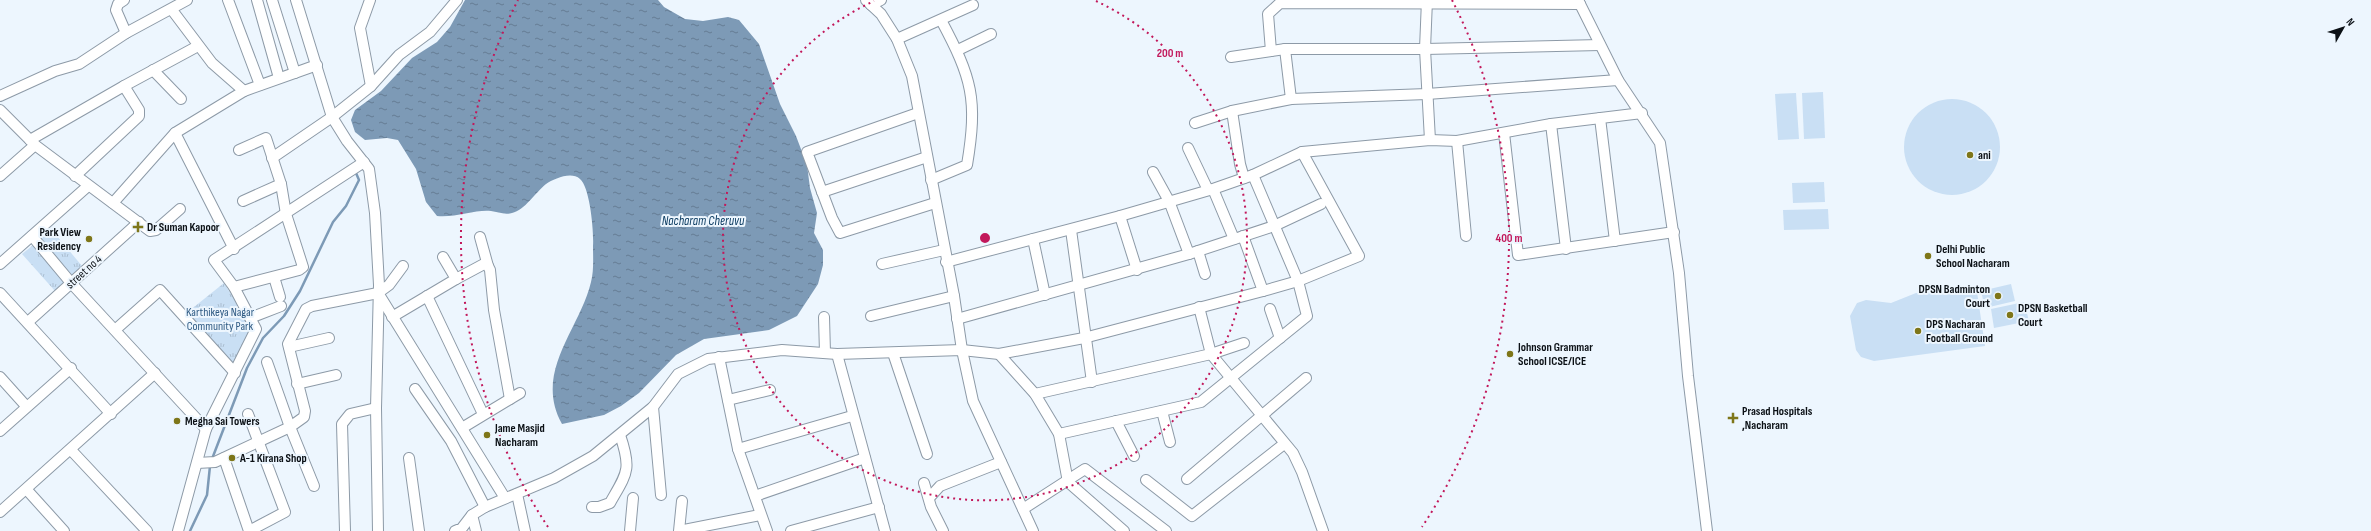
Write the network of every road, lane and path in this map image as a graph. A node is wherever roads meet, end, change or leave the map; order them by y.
1 (124, 0) edge
2 (187, 0) edge
3 (228, 0) edge
4 (257, 0) edge
5 (272, 0) edge
6 (296, 0) edge
7 (370, 0) edge
8 (457, 0) edge
9 (881, 0) edge
10 (1427, 2) edge
11 (1579, 2) edge
12 (868, 3) edge
13 (973, 5) dead end
14 (172, 10) junction
15 (941, 20) junction
16 (126, 33) junction
17 (991, 34) dead end
18 (897, 39) junction
19 (1600, 45) junction
20 (198, 46) junction
21 (1285, 49) junction
22 (1424, 49) junction
23 (958, 50) junction
24 (1271, 51) junction
25 (1231, 57) dead end
26 (317, 65) junction
27 (153, 70) junction
28 (295, 73) junction
29 (279, 78) junction
30 (1618, 80) junction
31 (260, 85) junction
32 (124, 86) junction
33 (371, 86) junction
34 (244, 91) junction
35 (1426, 94) junction
36 (0, 96) edge
37 (181, 99) dead end
38 (1291, 99) junction
39 (0, 110) edge
40 (1232, 111) junction
41 (918, 113) junction
42 (1642, 113) junction
43 (332, 117) junction
44 (1600, 118) junction
45 (1195, 122) dead end
46 (1551, 124) junction
47 (175, 132) junction
48 (1504, 133) junction
49 (1430, 140) junction
50 (1457, 141) junction
51 (33, 143) junction
52 (1188, 148) dead end
53 (239, 150) dead end
54 (1302, 152) junction
55 (927, 156) junction
56 (272, 158) junction
57 (364, 162) junction
58 (1153, 172) dead end
59 (0, 176) edge
60 (75, 176) junction
61 (1249, 177) junction
62 (931, 180) junction
63 (281, 184) junction
64 (88, 186) junction
65 (1211, 189) junction
66 (822, 192) junction
67 (243, 200) dead end
68 (1168, 201) junction
69 (113, 202) junction
70 (935, 203) junction
71 (1321, 204) dead end
72 (180, 209) dead end
73 (286, 214) junction
74 (1120, 216) junction
75 (139, 222) junction
76 (1274, 226) junction
77 (1071, 230) junction
78 (1674, 232) junction
79 (32, 236) junction
80 (1466, 236) dead end
81 (480, 237) dead end
82 (1238, 237) junction
83 (1033, 239) junction
84 (1615, 241) junction
85 (234, 249) junction
86 (1566, 249) junction
87 (944, 250) junction
88 (1193, 253) junction
89 (443, 257) dead end
90 (946, 262) junction
91 (0, 264) edge
92 (882, 264) dead end
93 (404, 266) dead end
94 (488, 266) junction
95 (1137, 270) junction
96 (1204, 274) dead end
97 (274, 277) junction
98 (456, 279) junction
99 (1298, 281) junction
100 (72, 284) junction
101 (1079, 284) junction
102 (234, 287) junction
103 (1263, 291) junction
104 (0, 293) edge
105 (378, 293) junction
106 (426, 296) junction
107 (954, 296) junction
108 (1045, 296) junction
109 (1199, 307) junction
110 (1270, 309) dead end
111 (871, 316) dead end
112 (392, 317) junction
113 (824, 317) dead end
114 (250, 318) junction
115 (956, 319) junction
116 (28, 322) junction
117 (115, 330) junction
118 (329, 338) dead end
119 (1084, 338) junction
120 (1280, 338) junction
121 (1244, 343) dead end
122 (289, 346) junction
123 (962, 350) junction
124 (893, 353) junction
125 (824, 354) junction
126 (837, 354) junction
127 (999, 354) junction
128 (1211, 354) junction
129 (719, 357) junction
130 (267, 362) dead end
131 (71, 368) junction
132 (155, 373) junction
133 (235, 373) junction
134 (336, 375) dead end
135 (0, 377) edge
136 (1230, 377) junction
137 (1306, 378) dead end
138 (1092, 382) junction
139 (297, 384) junction
140 (415, 389) dead end
141 (770, 390) dead end
142 (520, 393) dead end
143 (1036, 394) junction
144 (510, 399) junction
145 (728, 400) junction
146 (26, 406) junction
147 (653, 407) junction
148 (376, 408) junction
149 (1162, 411) junction
150 (110, 414) junction
151 (248, 414) dead end
152 (483, 414) junction
153 (852, 416) junction
154 (1263, 416) junction
155 (1116, 421) junction
156 (290, 427) junction
157 (462, 428) junction
158 (206, 430) junction
159 (0, 431) edge
160 (1059, 434) junction
161 (620, 435) junction
162 (257, 441) junction
163 (1170, 442) dead end
164 (1284, 444) junction
165 (738, 449) junction
166 (71, 450) junction
167 (927, 454) dead end
168 (1134, 456) dead end
169 (409, 458) dead end
170 (865, 458) junction
171 (210, 461) junction
172 (1000, 462) junction
173 (1187, 479) dead end
174 (1146, 480) dead end
175 (1068, 482) junction
176 (924, 483) dead end
177 (314, 486) dead end
178 (27, 490) junction
179 (516, 494) junction
180 (661, 495) dead end
181 (754, 496) junction
182 (930, 496) junction
183 (505, 498) junction
184 (633, 498) dead end
185 (682, 501) dead end
186 (485, 507) junction
187 (592, 507) dead end
188 (879, 507) junction
189 (1023, 509) junction
190 (0, 512) edge
191 (472, 515) junction
192 (760, 515) junction
193 (64, 531) edge
194 (147, 531) edge
195 (178, 531) edge
196 (249, 531) edge
197 (345, 531) edge
198 (378, 531) edge
199 (419, 531) edge
200 (455, 531) edge
201 (476, 531) edge
202 (525, 531) edge
203 (630, 531) edge
204 (679, 531) edge
205 (767, 531) edge
206 (791, 531) edge
207 (885, 531) edge
208 (943, 531) edge
209 (1033, 531) edge
210 (1124, 531) edge
211 (1166, 531) edge
212 (1323, 531) edge
213 (1707, 531) edge

1 - 16 street
2 - 14 street
3 - 31 street
4 - 29 street
5 - 28 street
6 - 26 street
7 - 33 street
8 - 33 street
9 - 12 street
10 - 11 street
10 - 22 street
10 - 24 street
11 - 19 street
12 - 18 street
13 - 15 street
14 - 16 street
14 - 20 street
15 - 18 street
15 - 23 street
16 - 36 street
17 - 23 street
18 - 41 street
19 - 22 street
19 - 30 street
20 - 27 street
20 - 34 street
21 - 22 street
21 - 24 street
21 - 38 street
22 - 35 street
23 - 62 street
24 - 25 street
26 - 28 street
26 - 43 street
27 - 32 street
27 - 37 street
28 - 29 street
29 - 31 street
30 - 35 street
30 - 42 street
31 - 34 street
32 - 51 street
32 - 60 street
33 - 43 street
34 - 47 street
35 - 38 street
35 - 49 street
38 - 40 street
39 - 51 street
40 - 45 street
40 - 61 street
41 - 55 street
41 - 66 street
42 - 44 street
42 - 78 street
43 - 56 street
43 - 57 street
44 - 46 street
44 - 84 street
46 - 48 street
46 - 86 street
47 - 69 street
47 - 85 street
48 - 50 street
48 - 86 street
49 - 50 street
49 - 54 street
50 - 80 street
51 - 59 street
51 - 60 street
52 - 65 street
53 - 56 street
54 - 61 street
54 - 99 street
55 - 62 street
55 - 66 street
56 - 63 street
57 - 73 street
57 - 105 street
58 - 68 street
60 - 64 street
61 - 65 street
61 - 76 street
62 - 70 street
63 - 67 street
63 - 73 street
64 - 69 street
64 - 79 street
65 - 68 street
65 - 82 street
66 - 70 street
68 - 74 street
68 - 88 street
69 - 75 street
70 - 87 street
71 - 76 street
72 - 75 street
73 - 85 street
73 - 97 street
74 - 77 street
74 - 95 street
75 - 100 street, street no 4
76 - 82 street
76 - 99 street
77 - 83 street
77 - 101 street
78 - 84 street
78 - 213 street
79 - 91 street
79 - 100 street
81 - 94 street
82 - 88 street
82 - 103 street
83 - 90 street
83 - 108 street
84 - 86 street
85 - 102 street
87 - 90 street
87 - 92 street
88 - 95 street
88 - 96 street
89 - 98 street
90 - 107 street
93 - 105 street
94 - 98 street
94 - 144 street
95 - 101 street
97 - 102 street
97 - 114 street
98 - 106 street
99 - 103 street
99 - 120 street
100 - 116 street, street no 4
100 - 117 street
101 - 108 street
101 - 119 street
102 - 114 street
103 - 109 street
104 - 116 street
105 - 112 street
105 - 122 street
105 - 148 street
106 - 112 street
106 - 152 street
107 - 111 street
107 - 115 street
108 - 115 street
109 - 119 street
109 - 128 street
110 - 120 street
112 - 157 street
113 - 125 street
114 - 133 street
115 - 123 street
116 - 131 street
117 - 132 street
117 - 133 street
118 - 122 street
119 - 127 street
119 - 138 street
120 - 136 street
121 - 128 street
122 - 139 street
123 - 124 street
123 - 127 street
123 - 172 street
124 - 126 street
124 - 167 street
125 - 126 street
125 - 129 street
126 - 153 street
127 - 143 street
128 - 136 street
128 - 138 street
129 - 145 street
129 - 147 street
130 - 156 street
131 - 146 street
131 - 150 street
132 - 150 street
132 - 158 street
133 - 158 street
134 - 139 street
135 - 146 street
136 - 149 street
136 - 154 street
137 - 154 street
138 - 143 street
139 - 156 street
140 - 186 street
141 - 145 street
142 - 144 street
143 - 160 street
144 - 152 street
145 - 165 street
146 - 159 street
147 - 161 street
147 - 180 street
148 - 197 street
148 - 198 street
149 - 155 street
149 - 163 street
150 - 166 street
151 - 162 street
152 - 157 street
153 - 165 street
153 - 170 street
154 - 164 street
154 - 173 street
155 - 160 street
155 - 168 street
156 - 162 street
156 - 177 street
157 - 183 street
158 - 171 street
160 - 175 street
161 - 179 street
161 - 187 street
162 - 171 street
162 - 196 street
164 - 174 street
164 - 212 street
165 - 181 street
166 - 178 street
166 - 194 street
169 - 199 street
170 - 181 street
170 - 188 street
171 - 195 street
171 - 196 street
172 - 182 street
172 - 189 street
175 - 189 street
175 - 210 street
175 - 211 street
176 - 182 street
178 - 190 street
178 - 193 street
179 - 183 street
179 - 202 street
181 - 192 street
182 - 208 street
183 - 186 street
184 - 203 street
185 - 204 street
186 - 191 street
188 - 206 street
188 - 207 street
189 - 209 street
191 - 200 street
191 - 201 street
192 - 204 street
192 - 205 street

